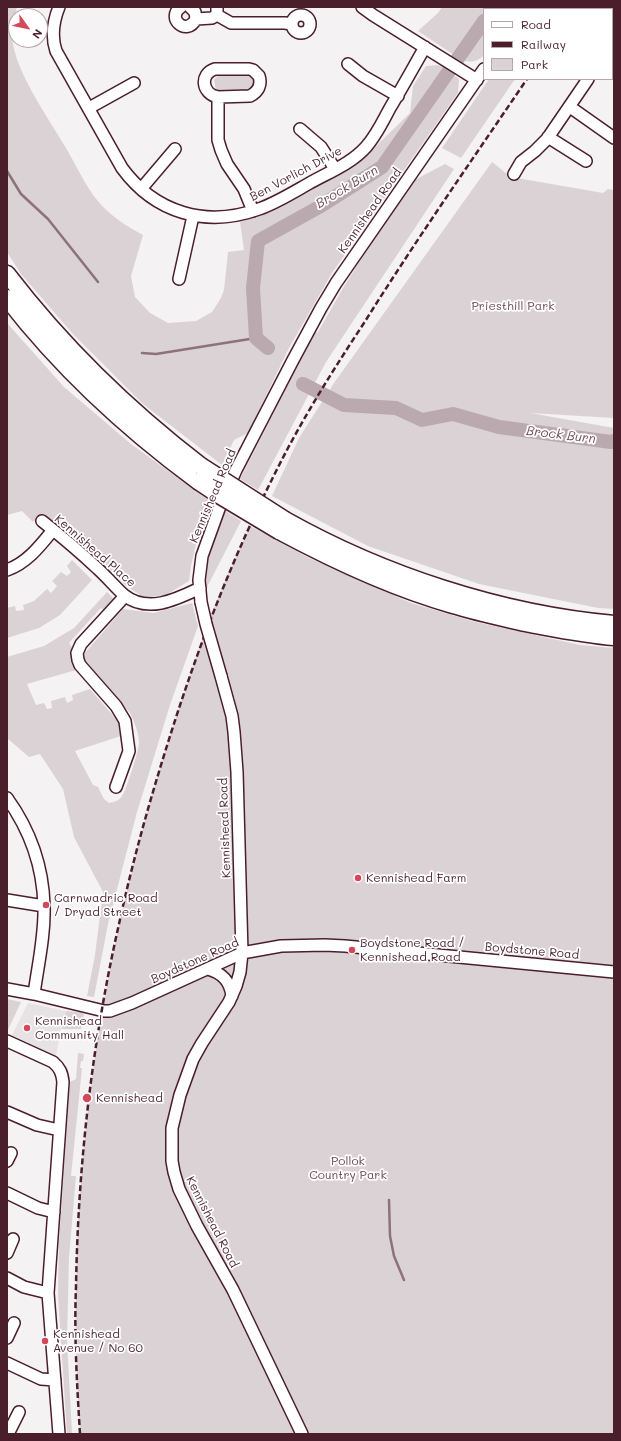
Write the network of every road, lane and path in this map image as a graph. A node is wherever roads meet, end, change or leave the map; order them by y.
1 (59, 7) edge
2 (181, 7) edge
3 (190, 7) edge
4 (362, 7) edge
5 (217, 11) edge
6 (196, 19) junction
7 (291, 24) dead end
8 (425, 47) junction
9 (348, 64) dead end
10 (483, 71) edge
11 (477, 80) junction
12 (587, 80) edge
13 (134, 83) dead end
14 (218, 96) junction
15 (398, 96) junction
16 (570, 107) junction
17 (89, 108) junction
18 (300, 129) dead end
19 (548, 138) junction
20 (614, 138) edge
21 (176, 149) dead end
22 (586, 161) dead end
23 (335, 169) junction
24 (514, 174) dead end
25 (141, 189) junction
26 (253, 211) junction
27 (193, 216) junction
28 (7, 274) edge
29 (179, 279) dead end
30 (7, 298) edge
31 (200, 473) junction
32 (42, 521) dead end
33 (282, 525) junction
34 (53, 530) junction
35 (7, 570) edge
36 (200, 588) junction
37 (125, 596) junction
38 (614, 624) edge
39 (614, 638) edge
40 (116, 787) dead end
41 (7, 798) edge
42 (7, 900) edge
43 (44, 906) junction
44 (242, 953) junction
45 (208, 969) junction
46 (614, 972) edge
47 (7, 989) edge
48 (34, 994) junction
49 (232, 996) junction
50 (7, 1041) edge
51 (7, 1112) edge
52 (59, 1130) junction
53 (7, 1193) edge
54 (54, 1212) junction
55 (13, 1239) dead end
56 (7, 1253) edge
57 (7, 1278) edge
58 (48, 1293) junction
59 (14, 1324) dead end
60 (7, 1338) edge
61 (7, 1363) edge
62 (55, 1380) junction
63 (19, 1412) dead end
64 (8, 1434) edge
65 (59, 1434) edge
66 (302, 1434) edge

1 - 17 street, Ben Vorlich Drive
2 - 6 street
3 - 6 street
4 - 8 street
5 - 6 street
5 - 7 street
8 - 11 street
8 - 15 street, Ben Vorlich Drive
9 - 15 street
10 - 11 street, Kennishead Road
11 - 36 street, Kennishead Road
12 - 16 street
13 - 17 street
14 - 14 street
14 - 26 street
15 - 23 street, Ben Vorlich Drive
16 - 19 street
16 - 20 street
17 - 25 street, Ben Vorlich Drive
18 - 23 street
19 - 22 street
19 - 24 street
21 - 25 street
23 - 26 street, Ben Vorlich Drive
25 - 27 street, Ben Vorlich Drive
26 - 27 street, Ben Vorlich Drive
27 - 29 street
28 - 31 highway
30 - 31 highway
31 - 33 highway, bridge
32 - 34 street, Kennishead Place
33 - 38 highway
33 - 39 highway
34 - 35 street
34 - 37 street, Kennishead Place
36 - 37 street, Kennishead Place
36 - 44 street, Kennishead Road, bridge
37 - 40 street
41 - 43 street
42 - 43 street
43 - 48 street
44 - 45 street, Boydstone Road
44 - 46 street, Boydstone Road
44 - 49 street, Kennishead Road
45 - 48 street, Boydstone Road
45 - 49 street
47 - 48 street, Boydstone Road
49 - 66 street, Kennishead Road
50 - 52 street
51 - 52 street
52 - 54 street
53 - 54 street
54 - 58 street
55 - 56 street
57 - 58 street
58 - 62 street
59 - 60 street
61 - 62 street
62 - 65 street
63 - 64 street

